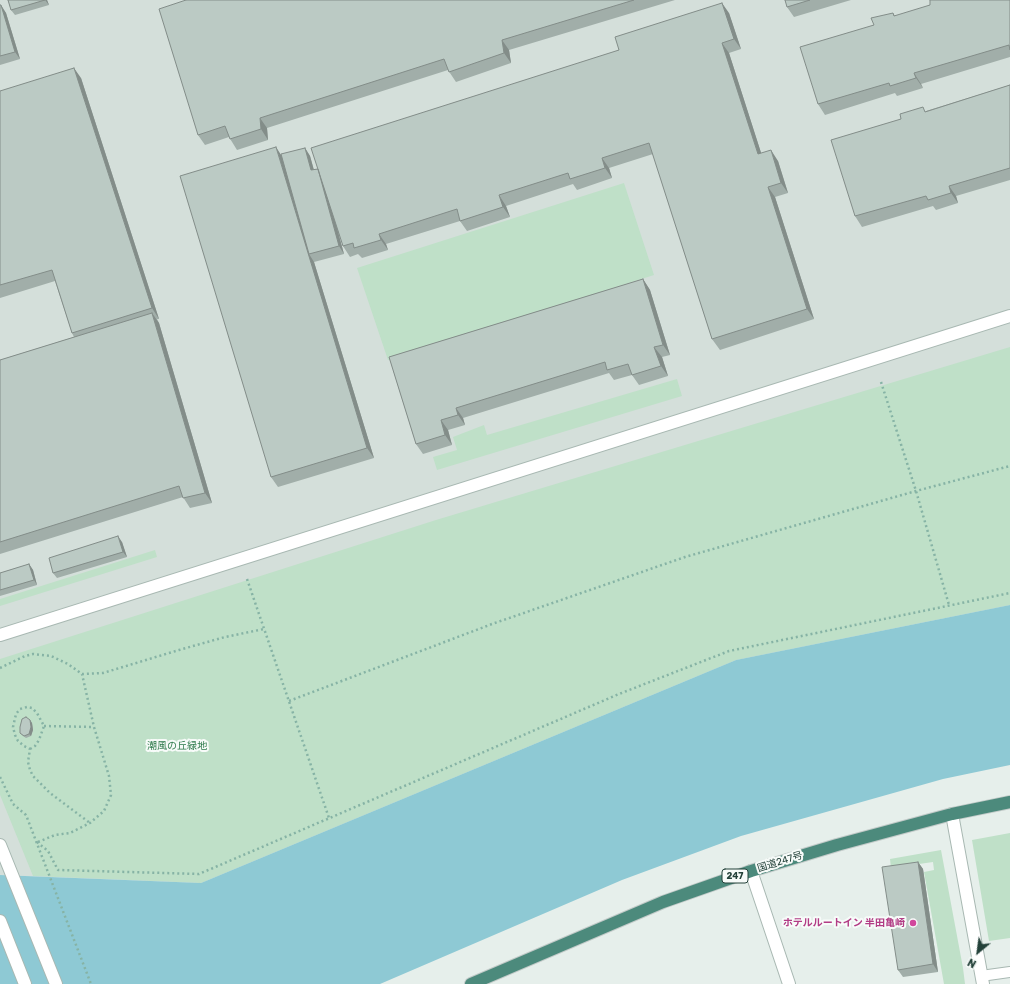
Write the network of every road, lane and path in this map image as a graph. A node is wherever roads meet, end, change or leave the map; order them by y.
1 (1010, 316) edge
2 (881, 382) dead end
3 (1010, 466) edge
4 (916, 491) junction
5 (247, 579) dead end
6 (1010, 592) edge
7 (950, 605) junction
8 (264, 629) junction
9 (0, 635) edge
10 (0, 668) edge
11 (82, 674) junction
12 (289, 701) junction
13 (44, 726) junction
14 (94, 728) junction
15 (30, 749) junction
16 (0, 777) edge
17 (1010, 802) edge
18 (952, 814) junction
19 (329, 818) junction
20 (90, 824) junction
21 (37, 842) junction
22 (0, 845) edge
23 (751, 871) junction
24 (0, 921) edge
25 (1010, 972) edge
26 (982, 980) edge
27 (24, 984) edge
28 (56, 984) edge
29 (91, 984) edge
30 (471, 984) edge
31 (788, 984) edge

1 - 9 street
2 - 4 path
3 - 4 path
4 - 7 path
4 - 12 path
5 - 8 path
6 - 7 path
7 - 19 path
8 - 11 path
8 - 12 path
10 - 11 path
11 - 14 path
12 - 19 path
13 - 14 path
13 - 15 path
13 - 15 path
14 - 20 path
15 - 20 path
16 - 21 path
17 - 18 highway, 国道247号 / 247
18 - 23 highway, 国道247号 / 247
18 - 26 street
19 - 21 path
20 - 21 path
21 - 29 path
22 - 28 street
23 - 30 highway, 国道247号 / 247
23 - 31 street
24 - 27 street
25 - 26 lane

